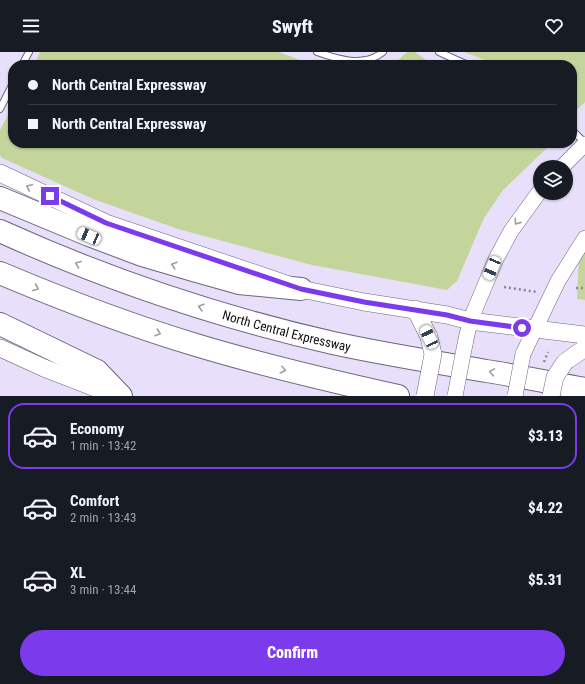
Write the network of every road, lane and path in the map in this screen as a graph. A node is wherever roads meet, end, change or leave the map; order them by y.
1 (317, 52) edge
2 (382, 52) edge
3 (439, 52) edge
4 (352, 60) edge
5 (363, 60) edge
6 (457, 60) edge
7 (8, 93) edge
8 (0, 109) edge
9 (577, 135) edge
10 (585, 144) edge
11 (569, 160) edge
12 (0, 173) edge
13 (0, 198) edge
14 (533, 200) edge
15 (0, 231) edge
16 (585, 238) edge
17 (0, 273) edge
18 (504, 287) dead end
19 (576, 288) dead end
20 (585, 288) edge
21 (301, 289) junction
22 (537, 292) dead end
23 (415, 309) junction
24 (470, 321) junction
25 (0, 324) edge
26 (536, 329) junction
27 (585, 335) edge
28 (0, 348) edge
29 (585, 348) edge
30 (585, 389) edge
31 (116, 396) edge
32 (121, 396) edge
33 (398, 396) edge
34 (424, 396) edge
35 (455, 396) edge
36 (515, 396) edge
37 (551, 396) edge

1 - 4 lane
2 - 5 lane
3 - 6 lane
7 - 8 lane
9 - 10 lane
10 - 11 street
21 -> 12 main road
21 -> 13 highway
14 -> 24 street
30 -> 15 highway, North Central Expressway
16 - 26 street
17 -> 33 highway
18 - 22 path
19 - 20 path
21 - 23 main road
23 - 24 main road
23 - 34 main road, bridge
24 - 26 main road
24 - 35 street, bridge
25 - 32 highway
26 - 27 main road
26 - 36 street, bridge
28 - 31 main road
29 - 37 main road, bridge

